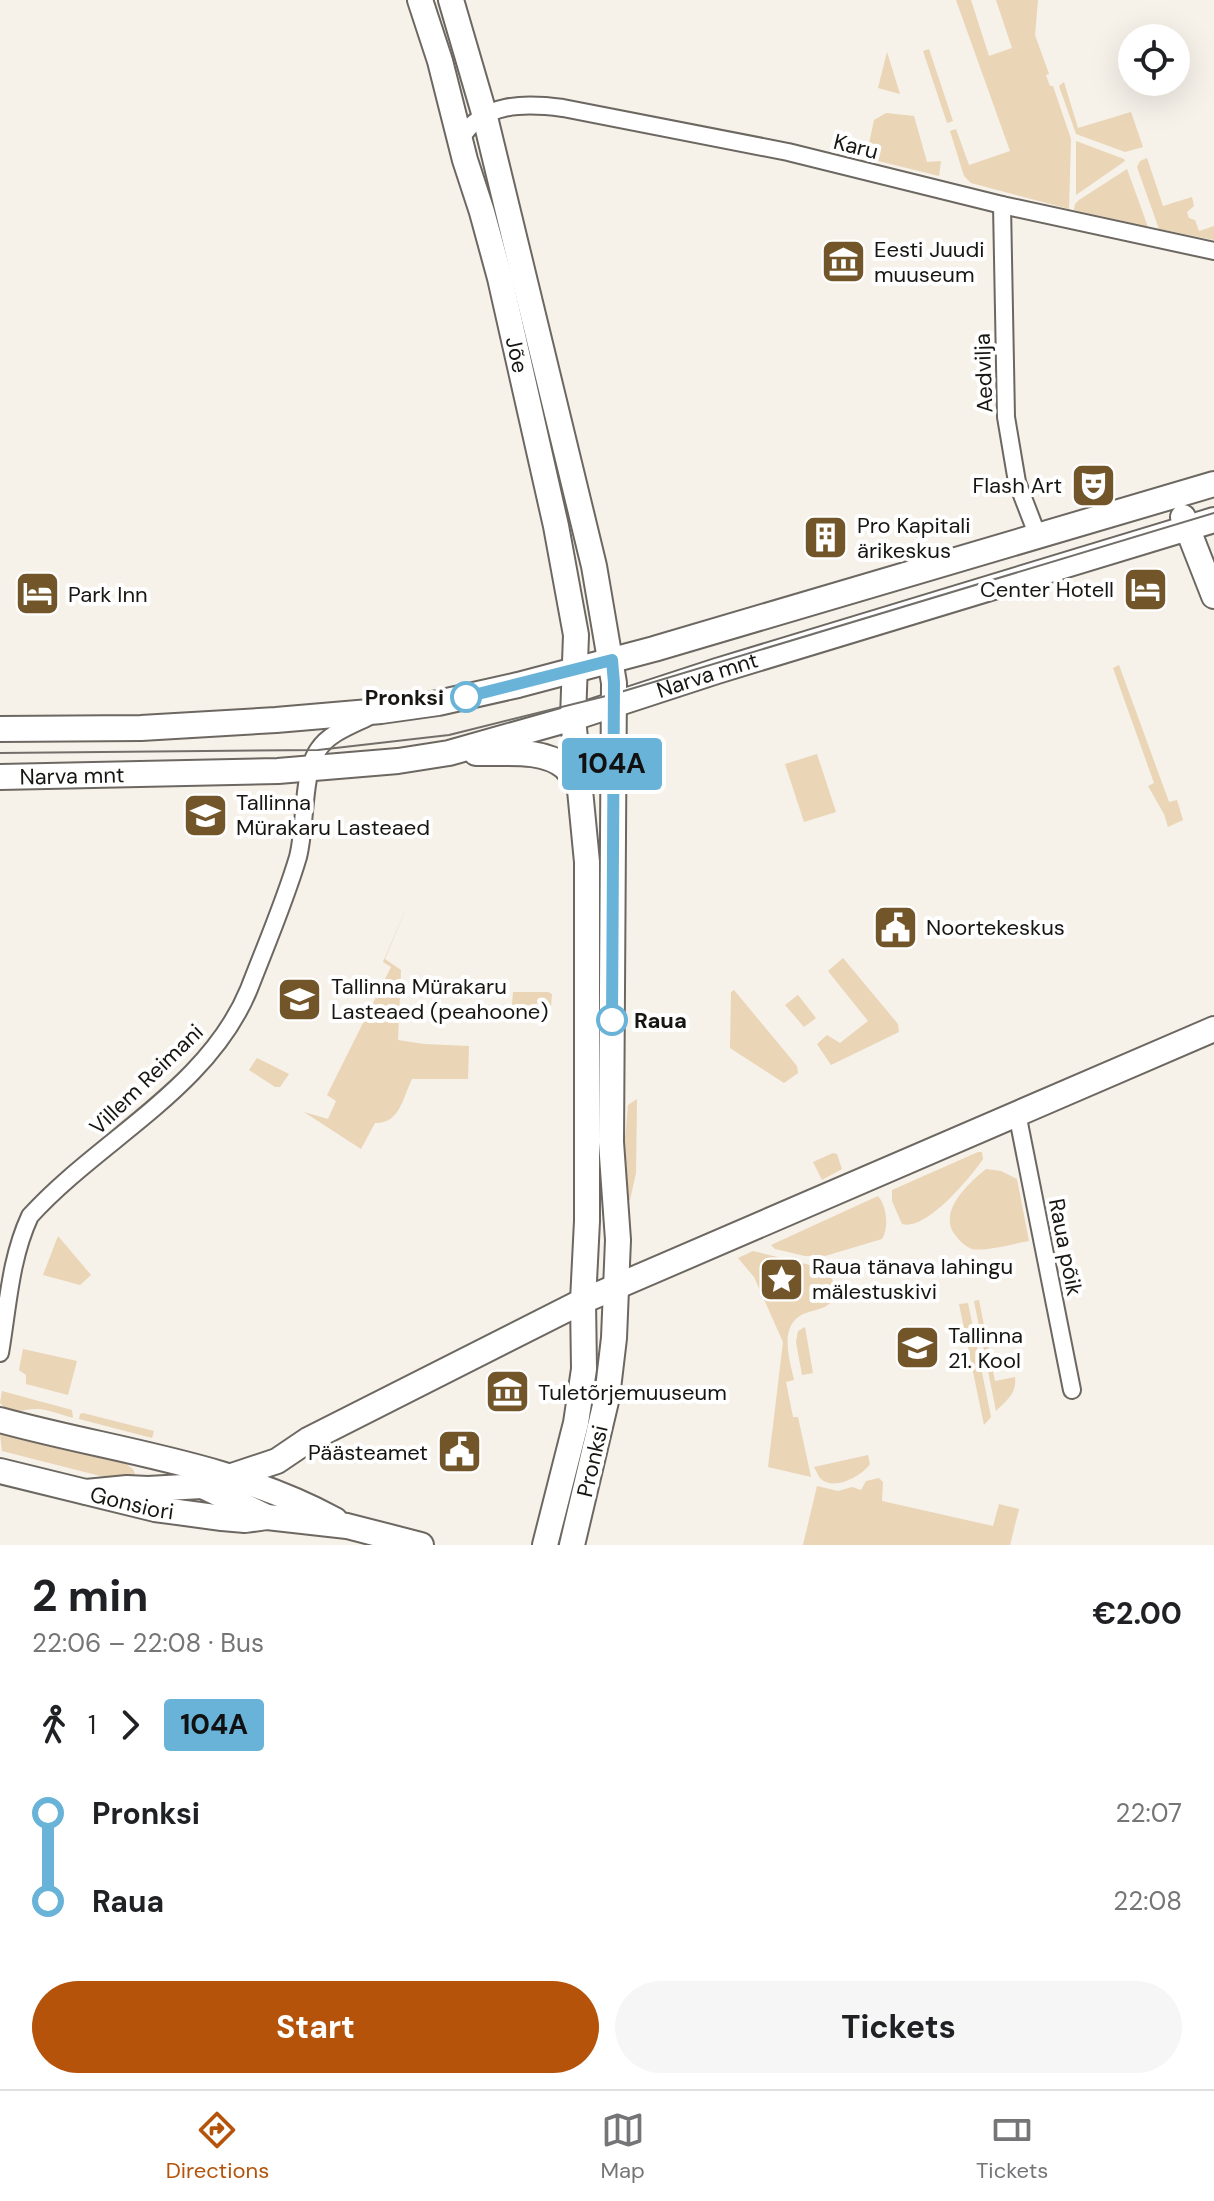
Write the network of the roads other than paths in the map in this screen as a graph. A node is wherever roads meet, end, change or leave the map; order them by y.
1 (420, 0) edge
2 (452, 1) edge
3 (484, 113) junction
4 (461, 139) junction
5 (1002, 205) junction
6 (1214, 251) edge
7 (1214, 484) edge
8 (1176, 496) junction
9 (1214, 520) edge
10 (1187, 529) junction
11 (1037, 534) junction
12 (1214, 596) edge
13 (612, 660) junction
14 (574, 670) junction
15 (614, 704) junction
16 (381, 711) junction
17 (573, 718) junction
18 (0, 729) edge
19 (449, 753) junction
20 (308, 769) junction
21 (0, 777) edge
22 (582, 791) junction
23 (1214, 1029) edge
24 (1017, 1113) junction
25 (616, 1288) junction
26 (583, 1301) junction
27 (0, 1353) edge
28 (1072, 1390) dead end
29 (0, 1420) edge
30 (308, 1440) junction
31 (134, 1453) junction
32 (0, 1471) edge
33 (236, 1476) junction
34 (203, 1477) junction
35 (127, 1488) junction
36 (86, 1492) junction
37 (267, 1517) junction
38 (347, 1526) junction
39 (421, 1545) edge
40 (545, 1545) edge
41 (572, 1545) edge

1 - 4 main road, Jõe
2 - 3 main road, Jõe
3 - 4 street
3 - 5 street, Karu
3 - 13 main road, Jõe
4 - 14 main road, Jõe
5 - 6 street, Karu
5 - 11 street, Aedvilja
7 - 8 main road, Narva mnt
8 - 10 main road
8 - 11 main road, Narva mnt
9 - 10 main road, Narva mnt
10 - 12 main road
10 - 15 main road, Narva mnt
11 - 13 main road, Narva mnt
13 - 14 main road, Narva mnt
13 - 15 main road, Jõe
14 - 16 main road, Narva mnt
14 - 17 main road, Jõe
15 - 17 main road, Narva mnt
15 - 25 main road, Pronksi
16 - 18 main road, Narva mnt
16 - 20 street
17 - 19 main road, Narva mnt
17 - 22 main road, Pronksi
19 - 20 main road, Narva mnt
19 - 22 main road
20 - 21 main road, Narva mnt
20 - 27 street, Villem Reimani
22 - 26 main road, Pronksi
23 - 24 main road
24 - 25 main road
24 - 28 street, Raua põik
25 - 26 main road
25 - 41 main road, Pronksi
26 - 30 main road
26 - 40 main road, Pronksi
29 - 31 main road, Gonsiori
30 - 33 main road
30 - 34 main road
31 - 34 main road, Gonsiori
31 - 35 main road
32 - 36 main road, Gonsiori
33 - 34 main road, Gonsiori
33 - 38 main road, Gonsiori
34 - 35 main road
34 - 37 main road, Gonsiori
35 - 36 main road
36 - 37 main road, Gonsiori
37 - 38 main road, Gonsiori
38 - 39 main road, Gonsiori

